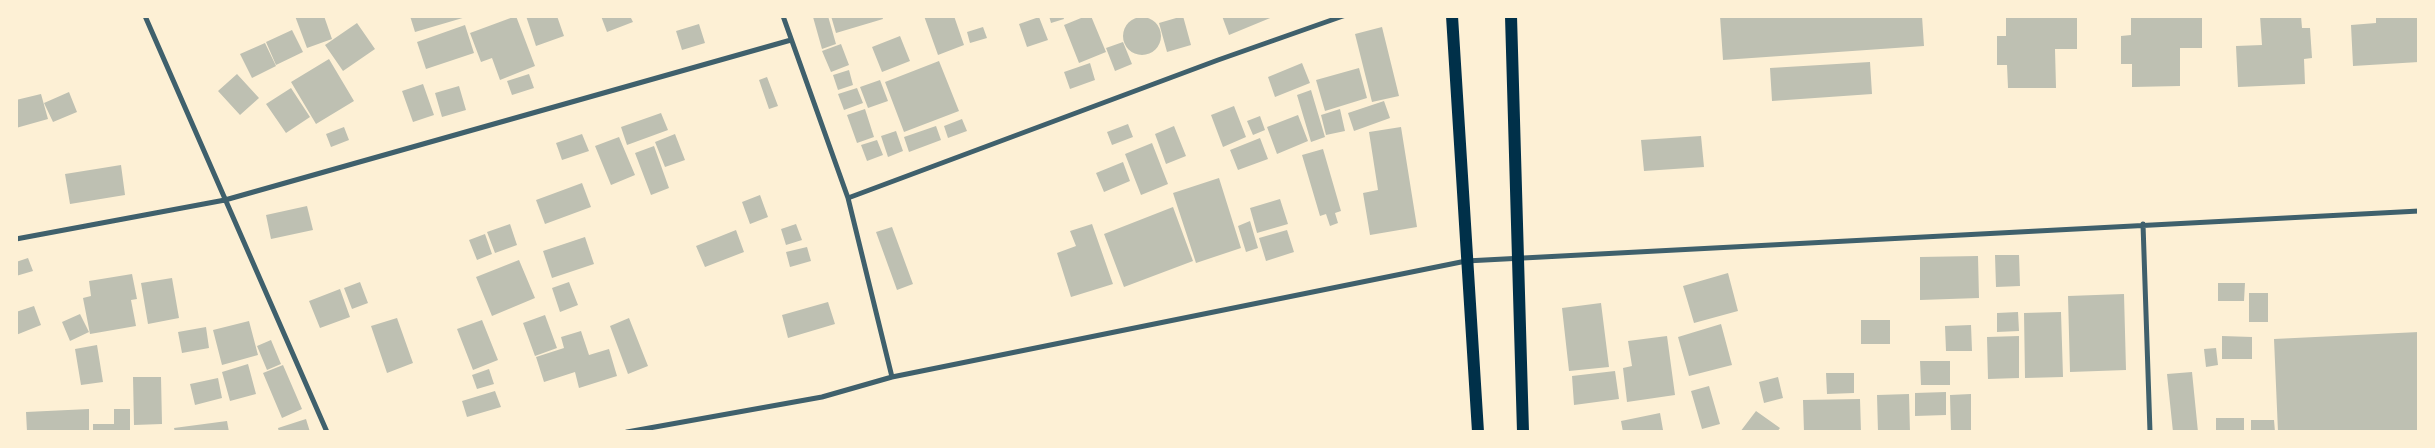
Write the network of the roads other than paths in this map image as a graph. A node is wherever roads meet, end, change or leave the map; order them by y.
1 (145, 16) edge
2 (783, 16) edge
3 (1342, 16) edge
4 (1452, 16) edge
5 (1511, 16) edge
6 (792, 40) junction
7 (848, 198) junction
8 (225, 200) junction
9 (2419, 211) edge
10 (2143, 224) junction
11 (16, 239) edge
12 (1519, 258) junction
13 (1466, 262) junction
14 (892, 377) junction
15 (327, 432) edge
16 (627, 432) edge
17 (1478, 432) edge
18 (1523, 432) edge
19 (2150, 432) edge

1 - 8 street
2 - 6 street
3 - 7 street
4 - 13 main road
5 - 12 main road
6 - 7 street
6 - 8 street
7 - 14 street
8 - 11 street
8 - 15 street
9 - 10 street
10 - 12 street
10 - 19 street
12 - 13 street
12 - 18 main road
13 - 14 street
13 - 17 main road
14 - 16 street

